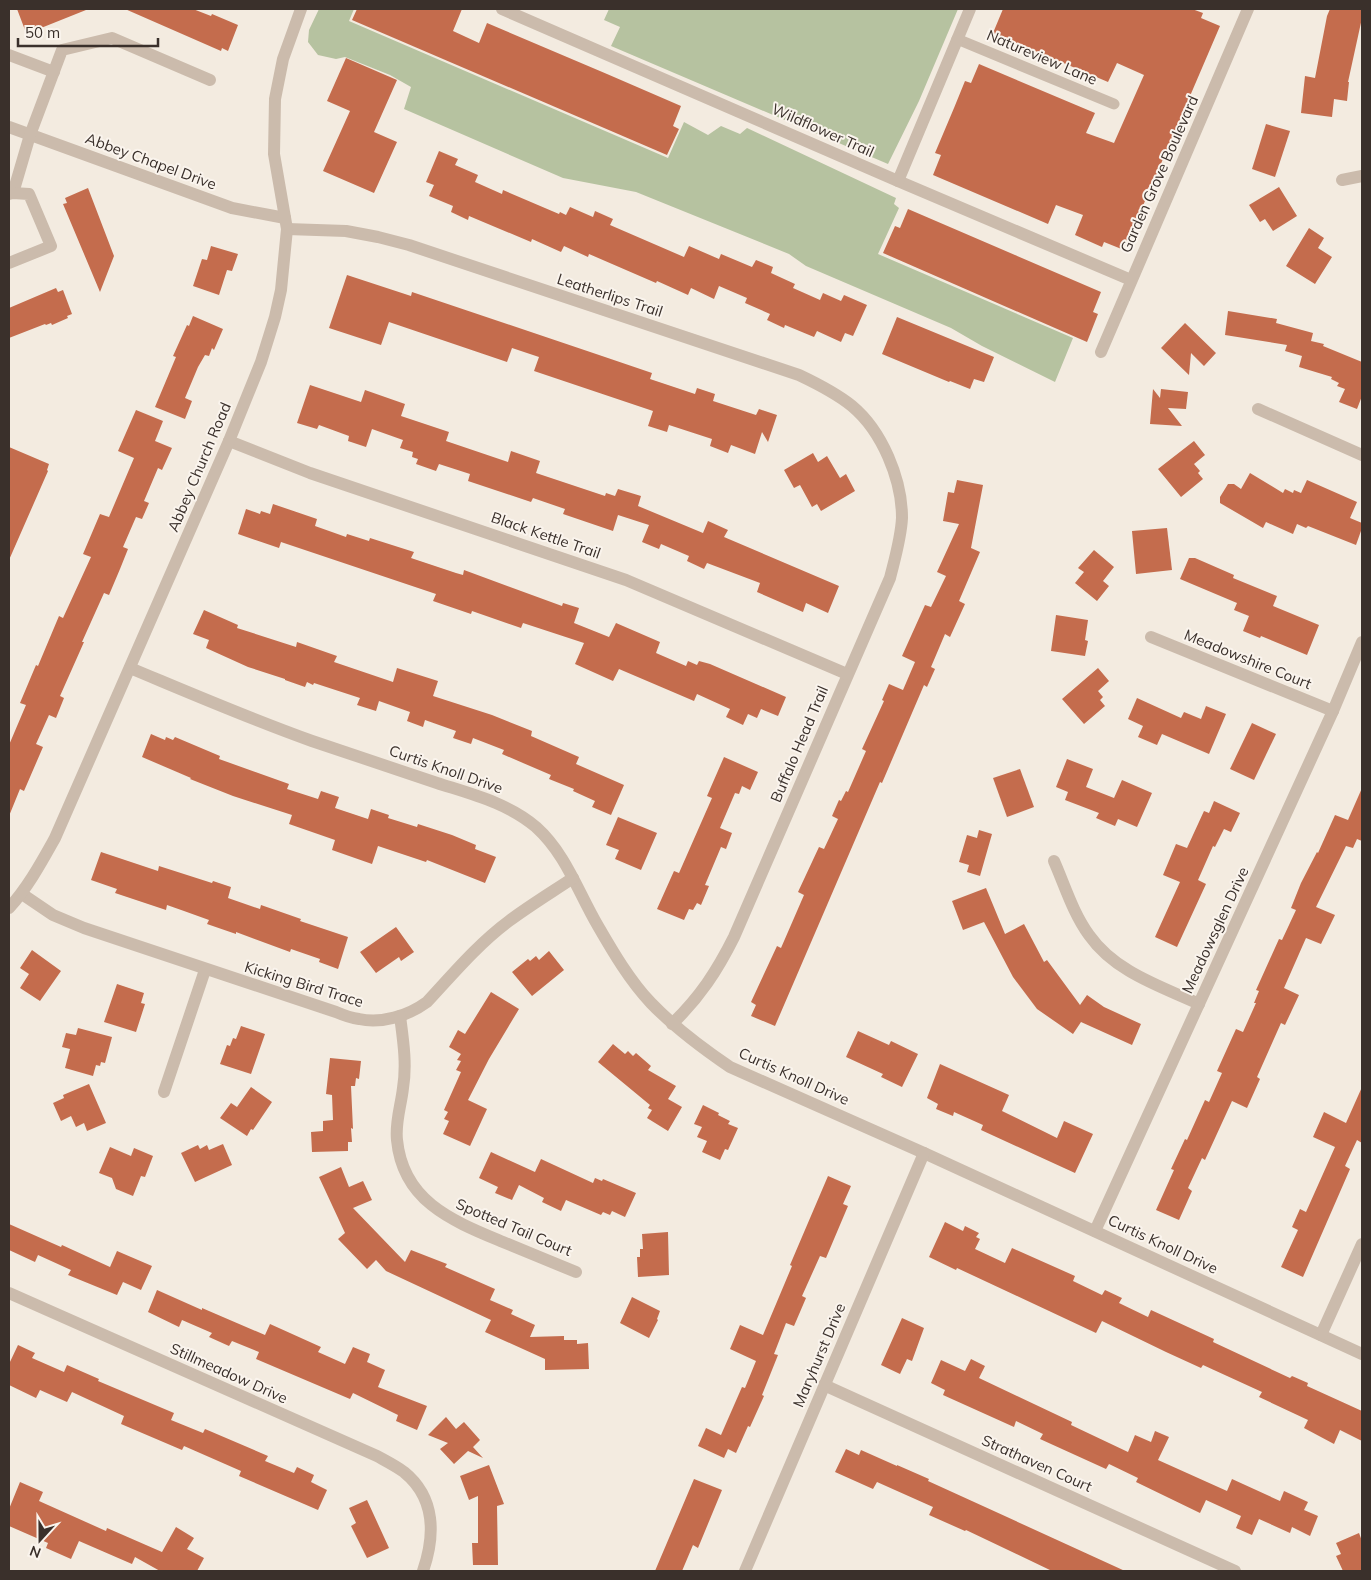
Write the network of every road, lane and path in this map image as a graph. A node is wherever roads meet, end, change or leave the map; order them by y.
1 (299, 9) edge
2 (502, 9) edge
3 (970, 9) edge
4 (1248, 9) edge
5 (958, 39) junction
6 (9, 55) edge
7 (54, 72) junction
8 (210, 80) dead end
9 (1114, 104) dead end
10 (9, 127) edge
11 (30, 135) junction
12 (1362, 176) edge
13 (1342, 180) dead end
14 (898, 181) junction
15 (11, 193) edge
16 (286, 224) junction
17 (9, 263) edge
18 (1131, 280) junction
19 (1100, 352) dead end
20 (1258, 409) dead end
21 (229, 441) junction
22 (1362, 454) edge
23 (890, 458) joint
24 (1152, 637) dead end
25 (1362, 642) edge
26 (130, 668) junction
27 (847, 674) junction
28 (1333, 711) junction
29 (1054, 862) dead end
30 (573, 878) junction
31 (22, 894) junction
32 (9, 908) edge
33 (205, 970) junction
34 (1199, 1004) junction
35 (400, 1016) junction
36 (672, 1024) junction
37 (164, 1092) dead end
38 (924, 1153) junction
39 (1096, 1231) junction
40 (1362, 1244) edge
41 (576, 1272) dead end
42 (9, 1294) edge
43 (1321, 1335) junction
44 (1362, 1354) edge
45 (824, 1385) junction
46 (423, 1571) edge
47 (745, 1571) edge
48 (1235, 1571) edge

1 - 16 street, Abbey Church Road
2 - 14 street, Wildflower Trail
3 - 5 street
4 - 18 street, Garden Grove Boulevard
5 - 9 lane, Natureview Lane
5 - 14 street
6 - 7 street
7 - 8 street
7 - 11 street
10 - 11 street, Abbey Chapel Drive
11 - 15 street
11 - 16 street, Abbey Chapel Drive
12 - 13 street
14 - 18 street, Wildflower Trail
15 - 17 street
16 - 21 street, Abbey Church Road
16 - 23 street, Leatherlips Trail
18 - 19 street, Garden Grove Boulevard
20 - 22 street
21 - 26 street, Abbey Church Road
21 - 27 street, Black Kettle Trail
23 - 27 street, Buffalo Head Trail
24 - 28 street, Meadowshire Court
25 - 28 street, Meadowsglen Drive
26 - 30 street, Curtis Knoll Drive
26 - 31 street, Abbey Church Road
27 - 36 street, Buffalo Head Trail
28 - 34 street, Meadowsglen Drive
29 - 34 street
30 - 35 street, Kicking Bird Trace
30 - 36 street, Curtis Knoll Drive
31 - 32 street, Abbey Church Road
31 - 33 street, Kicking Bird Trace
33 - 35 street, Kicking Bird Trace
33 - 37 street
34 - 39 street, Meadowsglen Drive
35 - 41 street, Spotted Tail Court
36 - 38 street, Curtis Knoll Drive
38 - 39 street, Curtis Knoll Drive
38 - 45 street, Maryhurst Drive
39 - 43 street, Curtis Knoll Drive
40 - 43 street
42 - 46 street, Stillmeadow Drive
43 - 44 street, Curtis Knoll Drive
45 - 47 street, Maryhurst Drive
45 - 48 street, Strathaven Court

